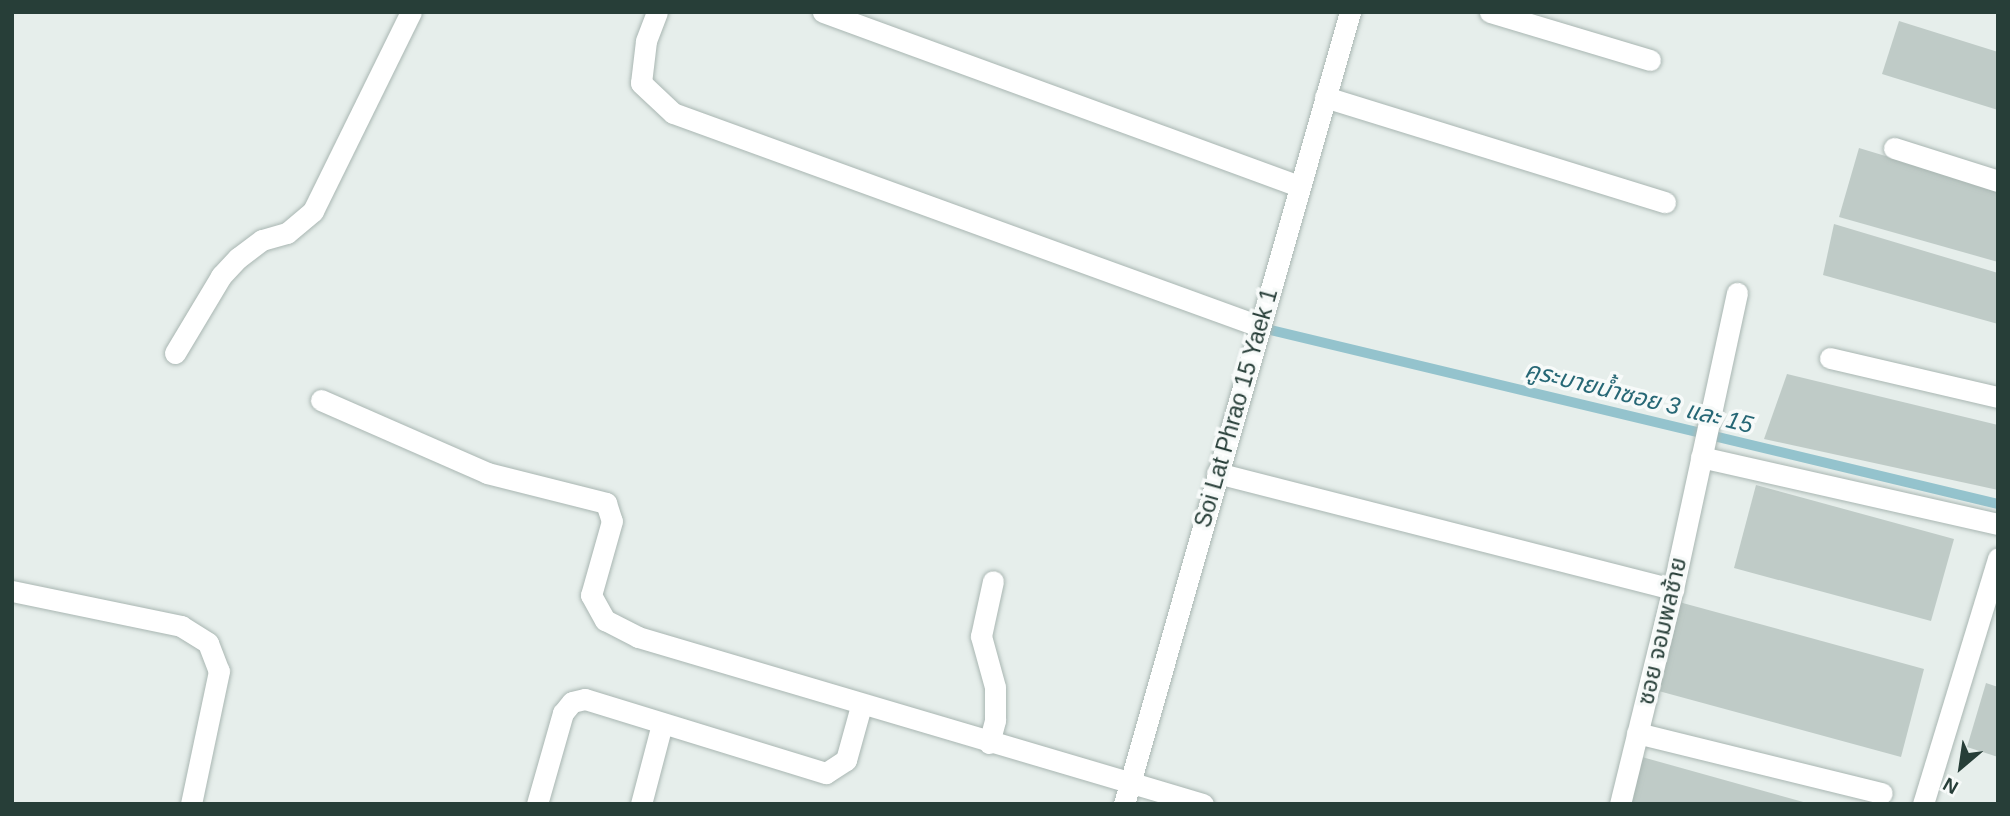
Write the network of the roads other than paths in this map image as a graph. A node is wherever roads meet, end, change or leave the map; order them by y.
1 (411, 12) edge
2 (657, 12) edge
3 (823, 12) edge
4 (1350, 12) edge
5 (1490, 12) edge
6 (1650, 60) dead end
7 (1325, 97) junction
8 (1894, 148) dead end
9 (1998, 181) edge
10 (1299, 186) junction
11 (1665, 202) dead end
12 (1737, 293) dead end
13 (1259, 326) junction
14 (175, 353) dead end
15 (1830, 358) dead end
16 (1998, 397) edge
17 (321, 400) dead end
18 (1702, 453) junction
19 (1217, 473) junction
20 (1998, 524) edge
21 (1998, 558) edge
22 (993, 581) dead end
23 (1673, 589) junction
24 (12, 591) edge
25 (861, 706) junction
26 (662, 724) junction
27 (1637, 733) junction
28 (989, 743) junction
29 (1882, 793) dead end
30 (1127, 794) edge
31 (191, 804) edge
32 (537, 804) edge
33 (641, 804) edge
34 (1203, 804) edge
35 (1620, 804) edge
36 (1923, 804) edge

1 - 14 street
2 - 13 street
3 - 10 street
4 - 7 street, Soi Lat Phrao 15 Yaek 1
5 - 6 street
7 - 10 street, Soi Lat Phrao 15 Yaek 1
7 - 11 street
8 - 9 street
10 - 13 street, Soi Lat Phrao 15 Yaek 1
12 - 18 street, ซอย จอมพลซ้าย
13 - 19 street, Soi Lat Phrao 15 Yaek 1
15 - 16 street
17 - 25 street
18 - 20 street
18 - 23 street, ซอย จอมพลซ้าย
19 - 23 street
19 - 30 street, Soi Lat Phrao 15 Yaek 1
21 - 36 street
22 - 28 street
23 - 27 street, ซอย จอมพลซ้าย
24 - 31 street
25 - 26 street
25 - 28 street
26 - 32 street
26 - 33 street
27 - 29 street
27 - 35 street, ซอย จอมพลซ้าย
28 - 30 street
30 - 34 street

